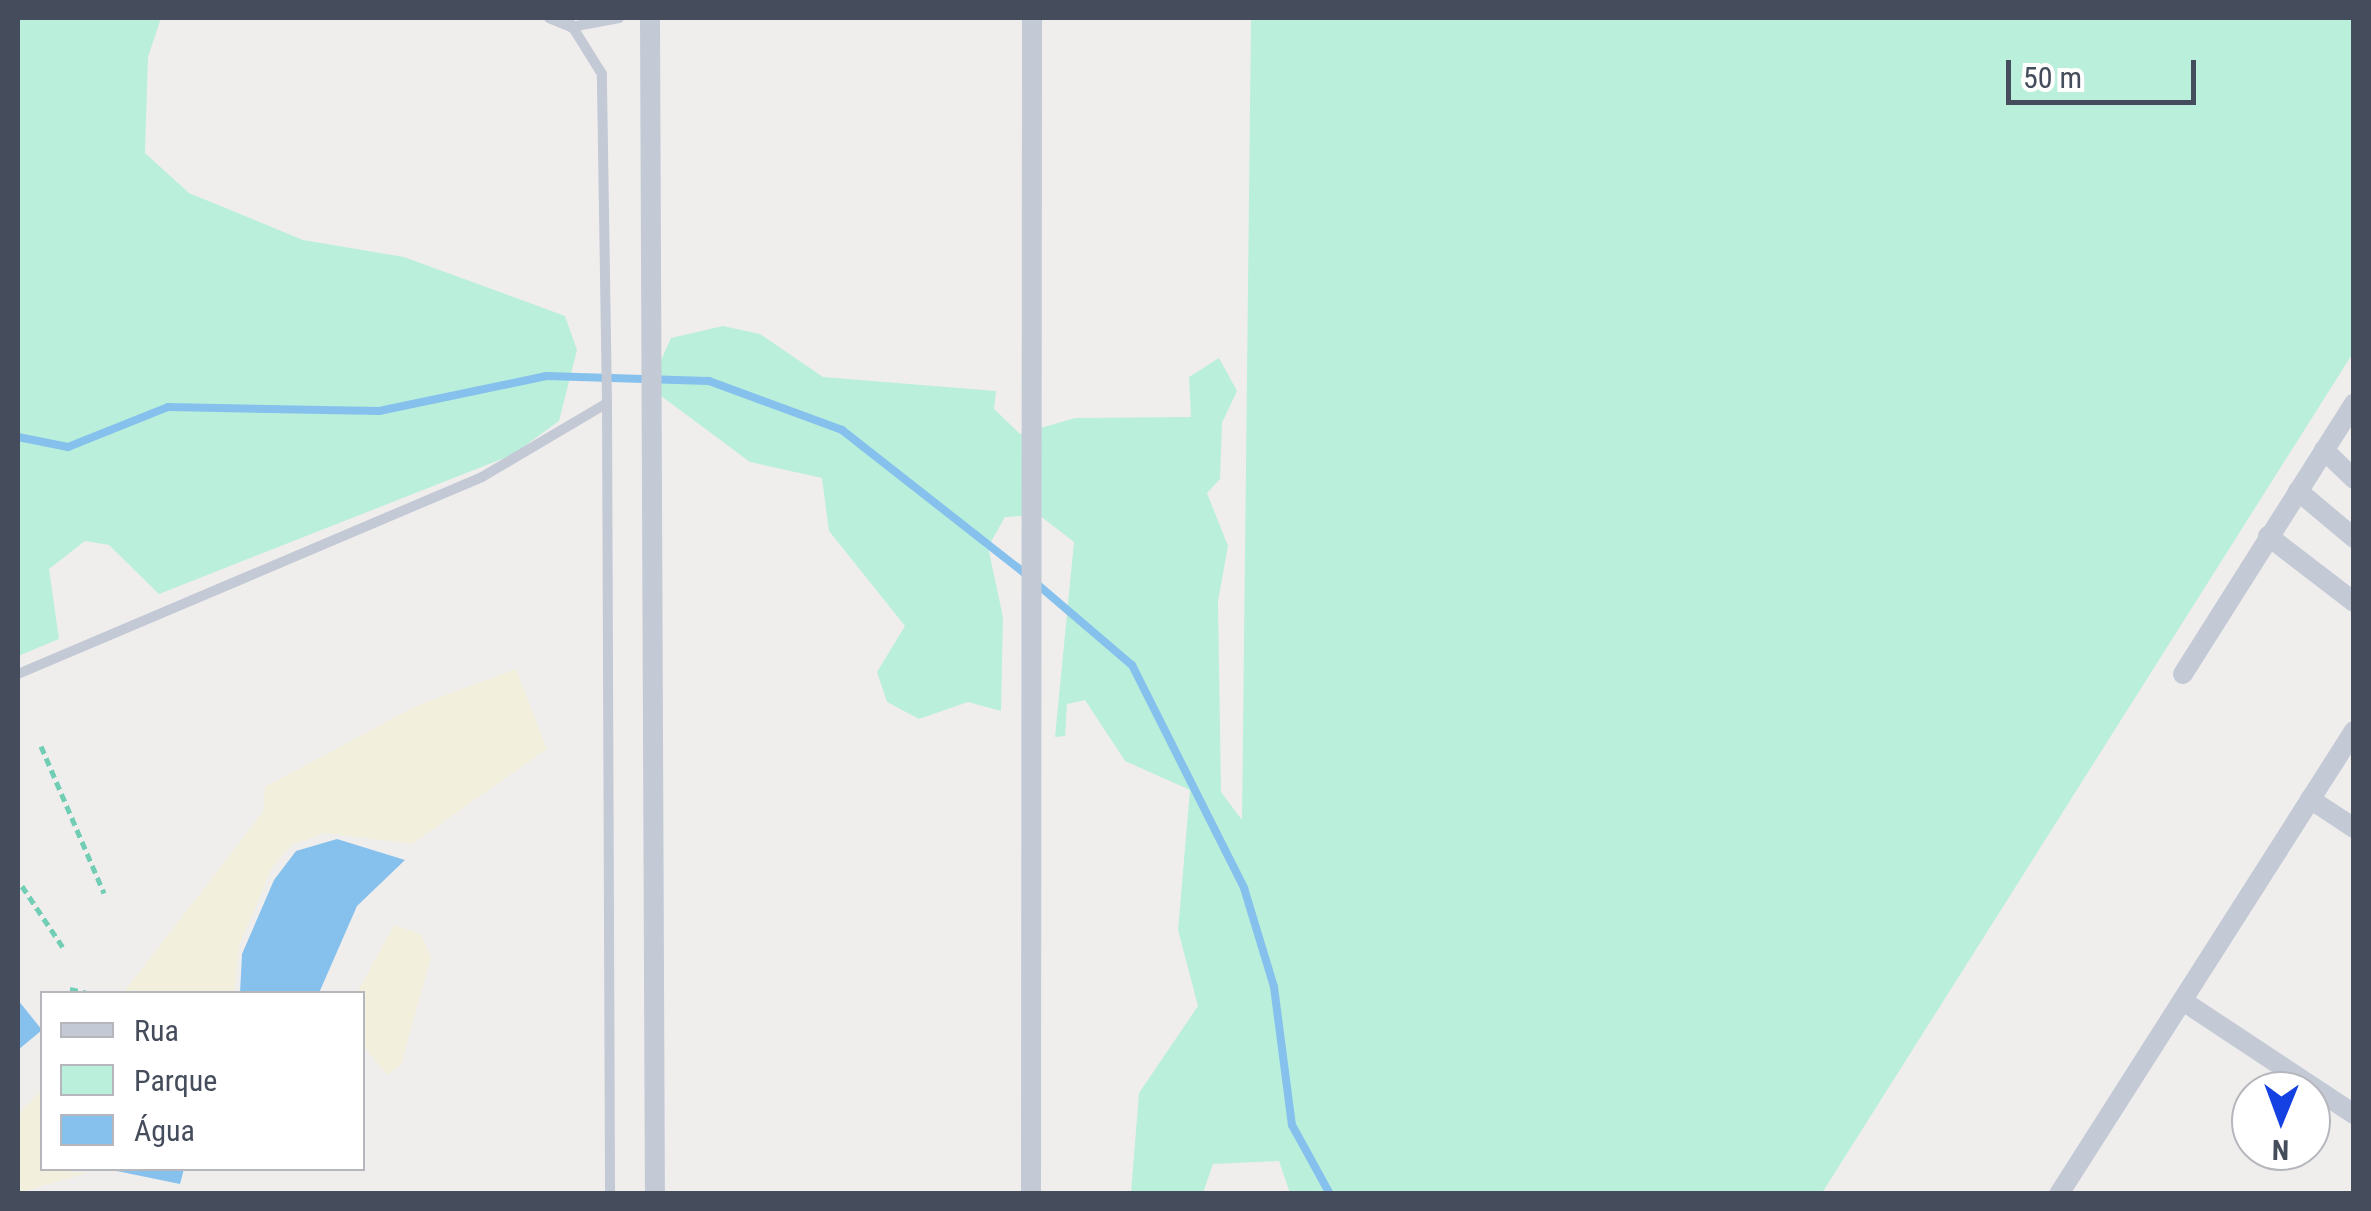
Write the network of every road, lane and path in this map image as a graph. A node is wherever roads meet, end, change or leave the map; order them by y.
1 (549, 18) edge
2 (619, 18) edge
3 (650, 18) edge
4 (1032, 18) edge
5 (569, 22) edge
6 (607, 404) junction
7 (2354, 404) edge
8 (2324, 450) junction
9 (2354, 479) edge
10 (2298, 491) junction
11 (2268, 536) junction
12 (2350, 542) edge
13 (2354, 602) edge
14 (18, 674) edge
15 (2183, 674) dead end
16 (2354, 730) edge
17 (41, 746) dead end
18 (2310, 799) junction
19 (2354, 828) edge
20 (22, 886) dead end
21 (104, 893) dead end
22 (64, 949) dead end
23 (70, 988) dead end
24 (80, 991) edge
25 (2182, 1001) junction
26 (2354, 1114) edge
27 (610, 1194) edge
28 (655, 1194) edge
29 (1032, 1194) edge
30 (2059, 1194) edge

1 - 5 lane
2 - 5 lane
3 - 28 street
4 - 29 street
5 - 6 lane
6 - 14 lane
6 - 27 lane
7 - 8 street
8 - 9 street
8 - 10 street
10 - 11 street
10 - 12 street
11 - 13 street
11 - 15 street
16 - 18 street
17 - 21 path
18 - 19 street
18 - 25 street
20 - 22 path
23 - 24 path
25 - 26 street
25 - 30 street

